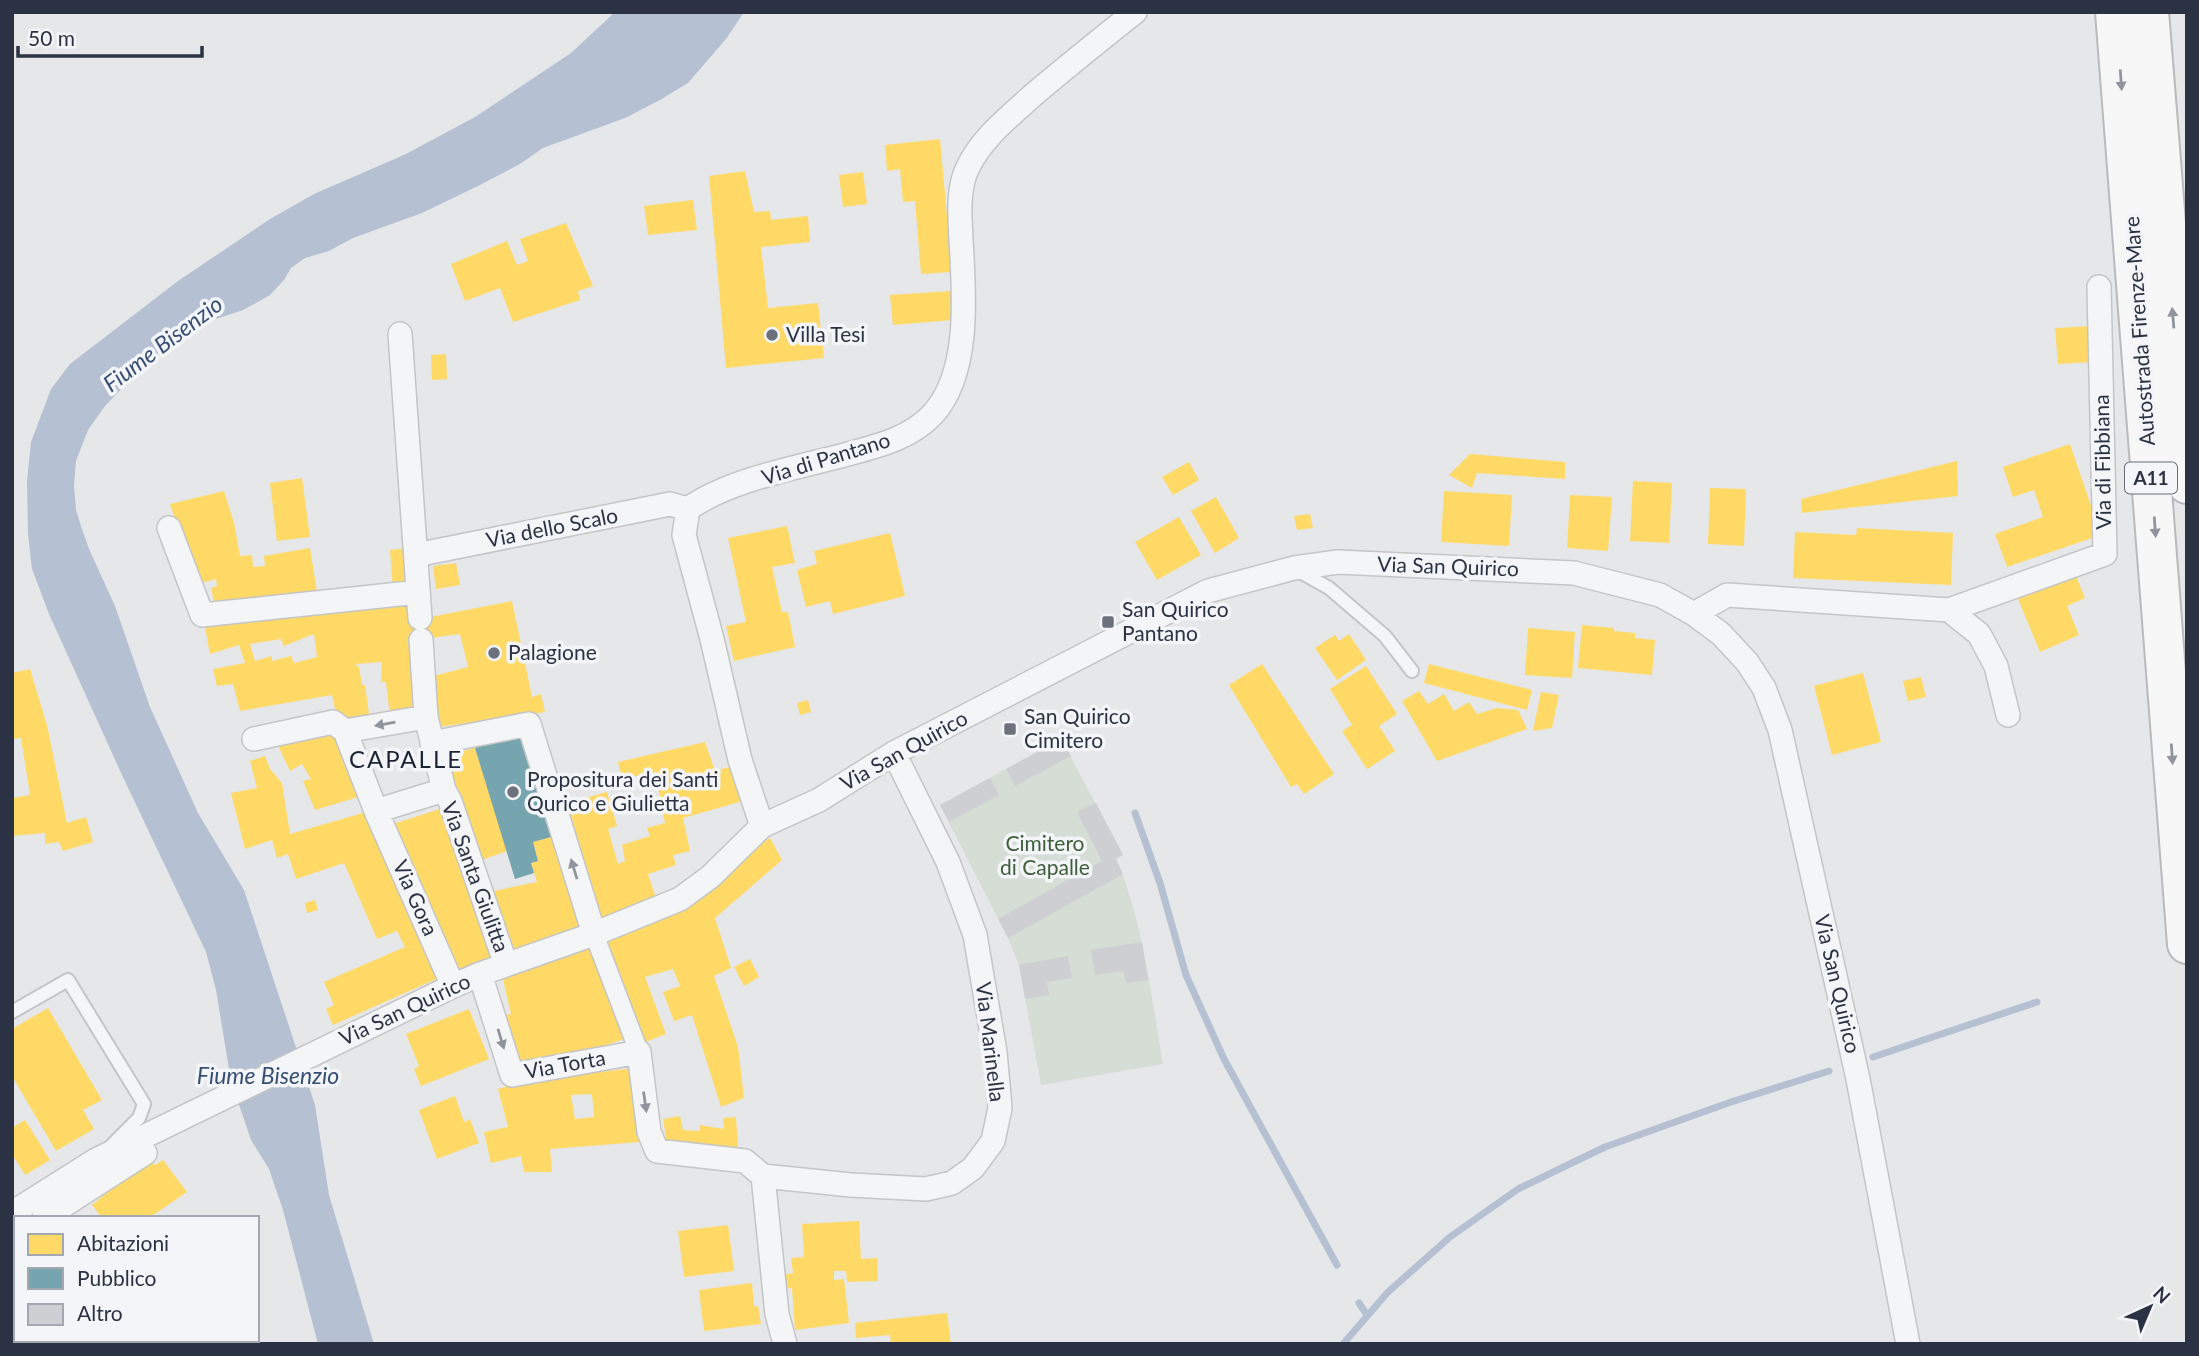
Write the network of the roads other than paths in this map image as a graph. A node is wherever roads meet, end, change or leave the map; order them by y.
1 (1135, 12) edge
2 (2115, 12) edge
3 (2149, 12) edge
4 (2099, 287) dead end
5 (400, 334) dead end
6 (2187, 484) edge
7 (688, 509) junction
8 (169, 528) dead end
9 (416, 555) junction
10 (1294, 568) junction
11 (418, 592) junction
12 (1949, 610) junction
13 (1694, 614) junction
14 (1412, 671) dead end
15 (2008, 715) dead end
16 (426, 717) junction
17 (345, 731) junction
18 (254, 739) dead end
19 (432, 743) junction
20 (894, 753) junction
21 (444, 790) junction
22 (376, 811) junction
23 (762, 826) junction
24 (594, 934) junction
25 (2187, 944) edge
26 (506, 965) junction
27 (480, 974) junction
28 (453, 986) junction
29 (12, 1012) edge
30 (639, 1052) junction
31 (145, 1153) dead end
32 (96, 1160) junction
33 (763, 1176) junction
34 (12, 1213) edge
35 (47, 1216) edge
36 (785, 1344) edge
37 (1908, 1344) edge

1 - 7 street, Via di Pantano
2 -> 25 highway, Autostrada Firenze-Mare / A11
6 -> 3 highway, Autostrada Firenze-Mare / A11
4 - 12 street, Via di Fibbiana
5 - 9 street
7 - 9 street, Via dello Scalo
7 - 23 street
8 - 11 street
9 - 11 street
10 - 13 street, Via San Quirico
10 - 14 lane
10 - 20 street, Via San Quirico
11 - 16 street
12 - 13 street
12 - 15 street
13 - 37 street, Via San Quirico
16 -> 17 street
16 - 19 street, Via Santa Giulitta
17 - 18 street
17 - 22 street, Via Gora
19 - 21 street, Via Santa Giulitta
24 -> 19 street
20 - 23 street, Via San Quirico
20 - 33 street, Via Marinella
21 - 22 street
21 - 26 street, Via Santa Giulitta
22 - 28 street, Via Gora
23 - 24 street, Via San Quirico
24 - 26 street, Via San Quirico
24 - 30 street, Via Marinella
26 - 27 street, Via San Quirico
27 - 28 street, Via San Quirico
27 -> 30 street, Via Torta
28 - 32 street, Via San Quirico
29 - 32 lane
30 -> 33 street, Via Marinella
31 - 35 street
32 - 34 street, Via San Quirico
33 - 36 street

